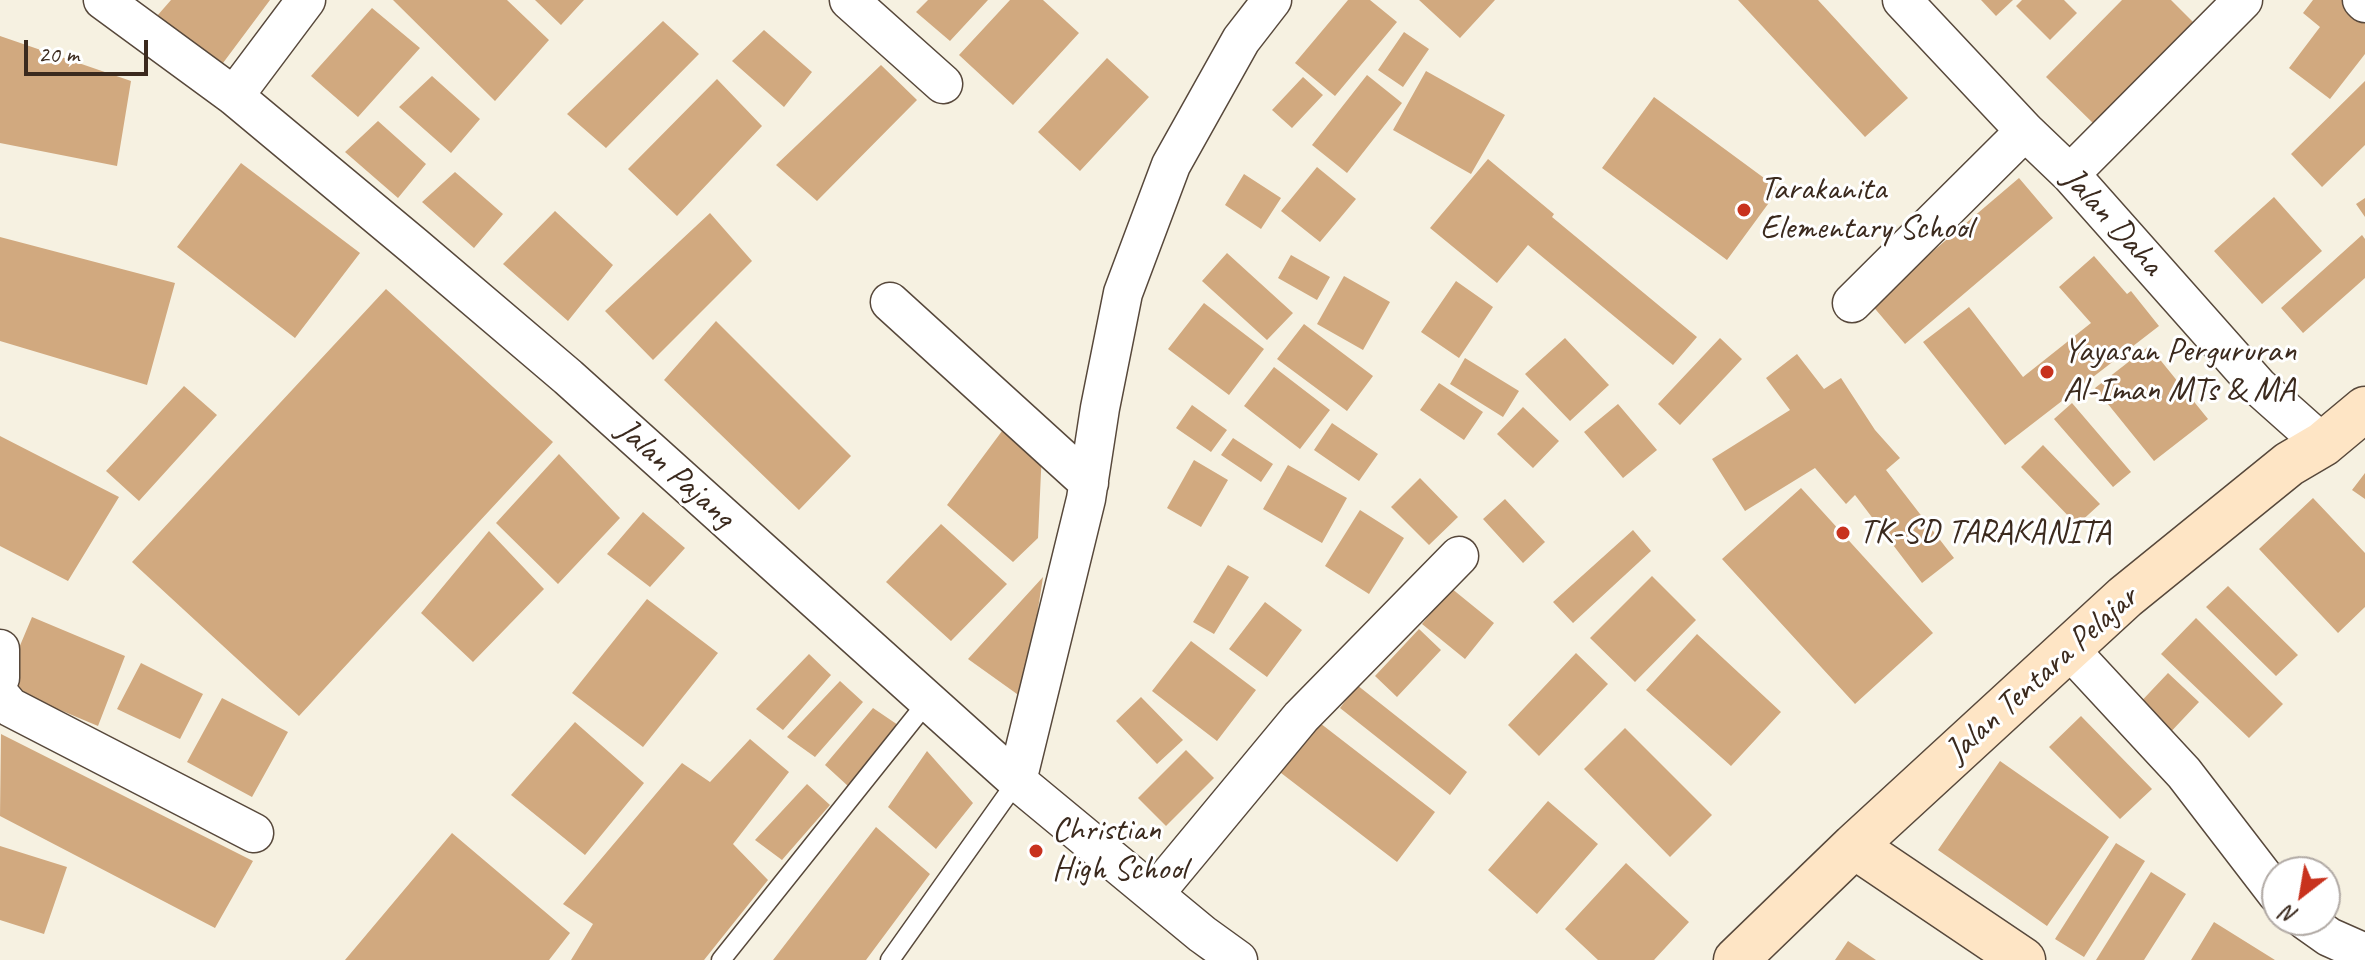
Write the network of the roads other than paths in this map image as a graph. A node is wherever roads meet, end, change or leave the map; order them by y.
1 (103, 0) edge
2 (306, 0) edge
3 (849, 0) edge
4 (1272, 0) edge
5 (1902, 0) edge
6 (2243, 0) edge
7 (943, 84) dead end
8 (234, 96) junction
9 (2025, 131) junction
10 (2070, 174) junction
11 (890, 302) dead end
12 (1852, 303) dead end
13 (2365, 409) edge
14 (2323, 444) junction
15 (1089, 483) junction
16 (1459, 556) dead end
17 (0, 649) edge
18 (2069, 649) junction
19 (0, 678) edge
20 (0, 695) edge
21 (928, 701) junction
22 (1017, 781) junction
23 (254, 833) dead end
24 (1854, 846) junction
25 (2261, 873) edge
26 (1155, 893) junction
27 (2328, 936) edge
28 (2365, 953) edge
29 (721, 960) edge
30 (890, 960) edge
31 (1238, 960) edge
32 (1736, 960) edge
33 (2023, 960) edge

1 - 8 street, Jalan Pajang
2 - 8 street
3 - 7 street
4 - 15 street
5 - 9 street, Jalan Daha
6 - 10 street
8 - 21 street, Jalan Pajang
9 - 10 street, Jalan Daha
9 - 12 street
10 - 14 street, Jalan Daha
11 - 15 street
13 - 14 main road, Jalan Tentara Pelajar
14 - 18 main road, Jalan Tentara Pelajar
15 - 22 street
16 - 26 street
17 - 19 street
18 - 24 main road, Jalan Tentara Pelajar
18 - 25 street
20 - 23 street
21 - 22 street, Jalan Pajang
21 - 29 lane
22 - 26 street, Jalan Pajang
22 - 30 lane
24 - 32 main road, Jalan Tentara Pelajar
24 - 33 main road
26 - 31 street, Jalan Pajang
27 - 28 street

